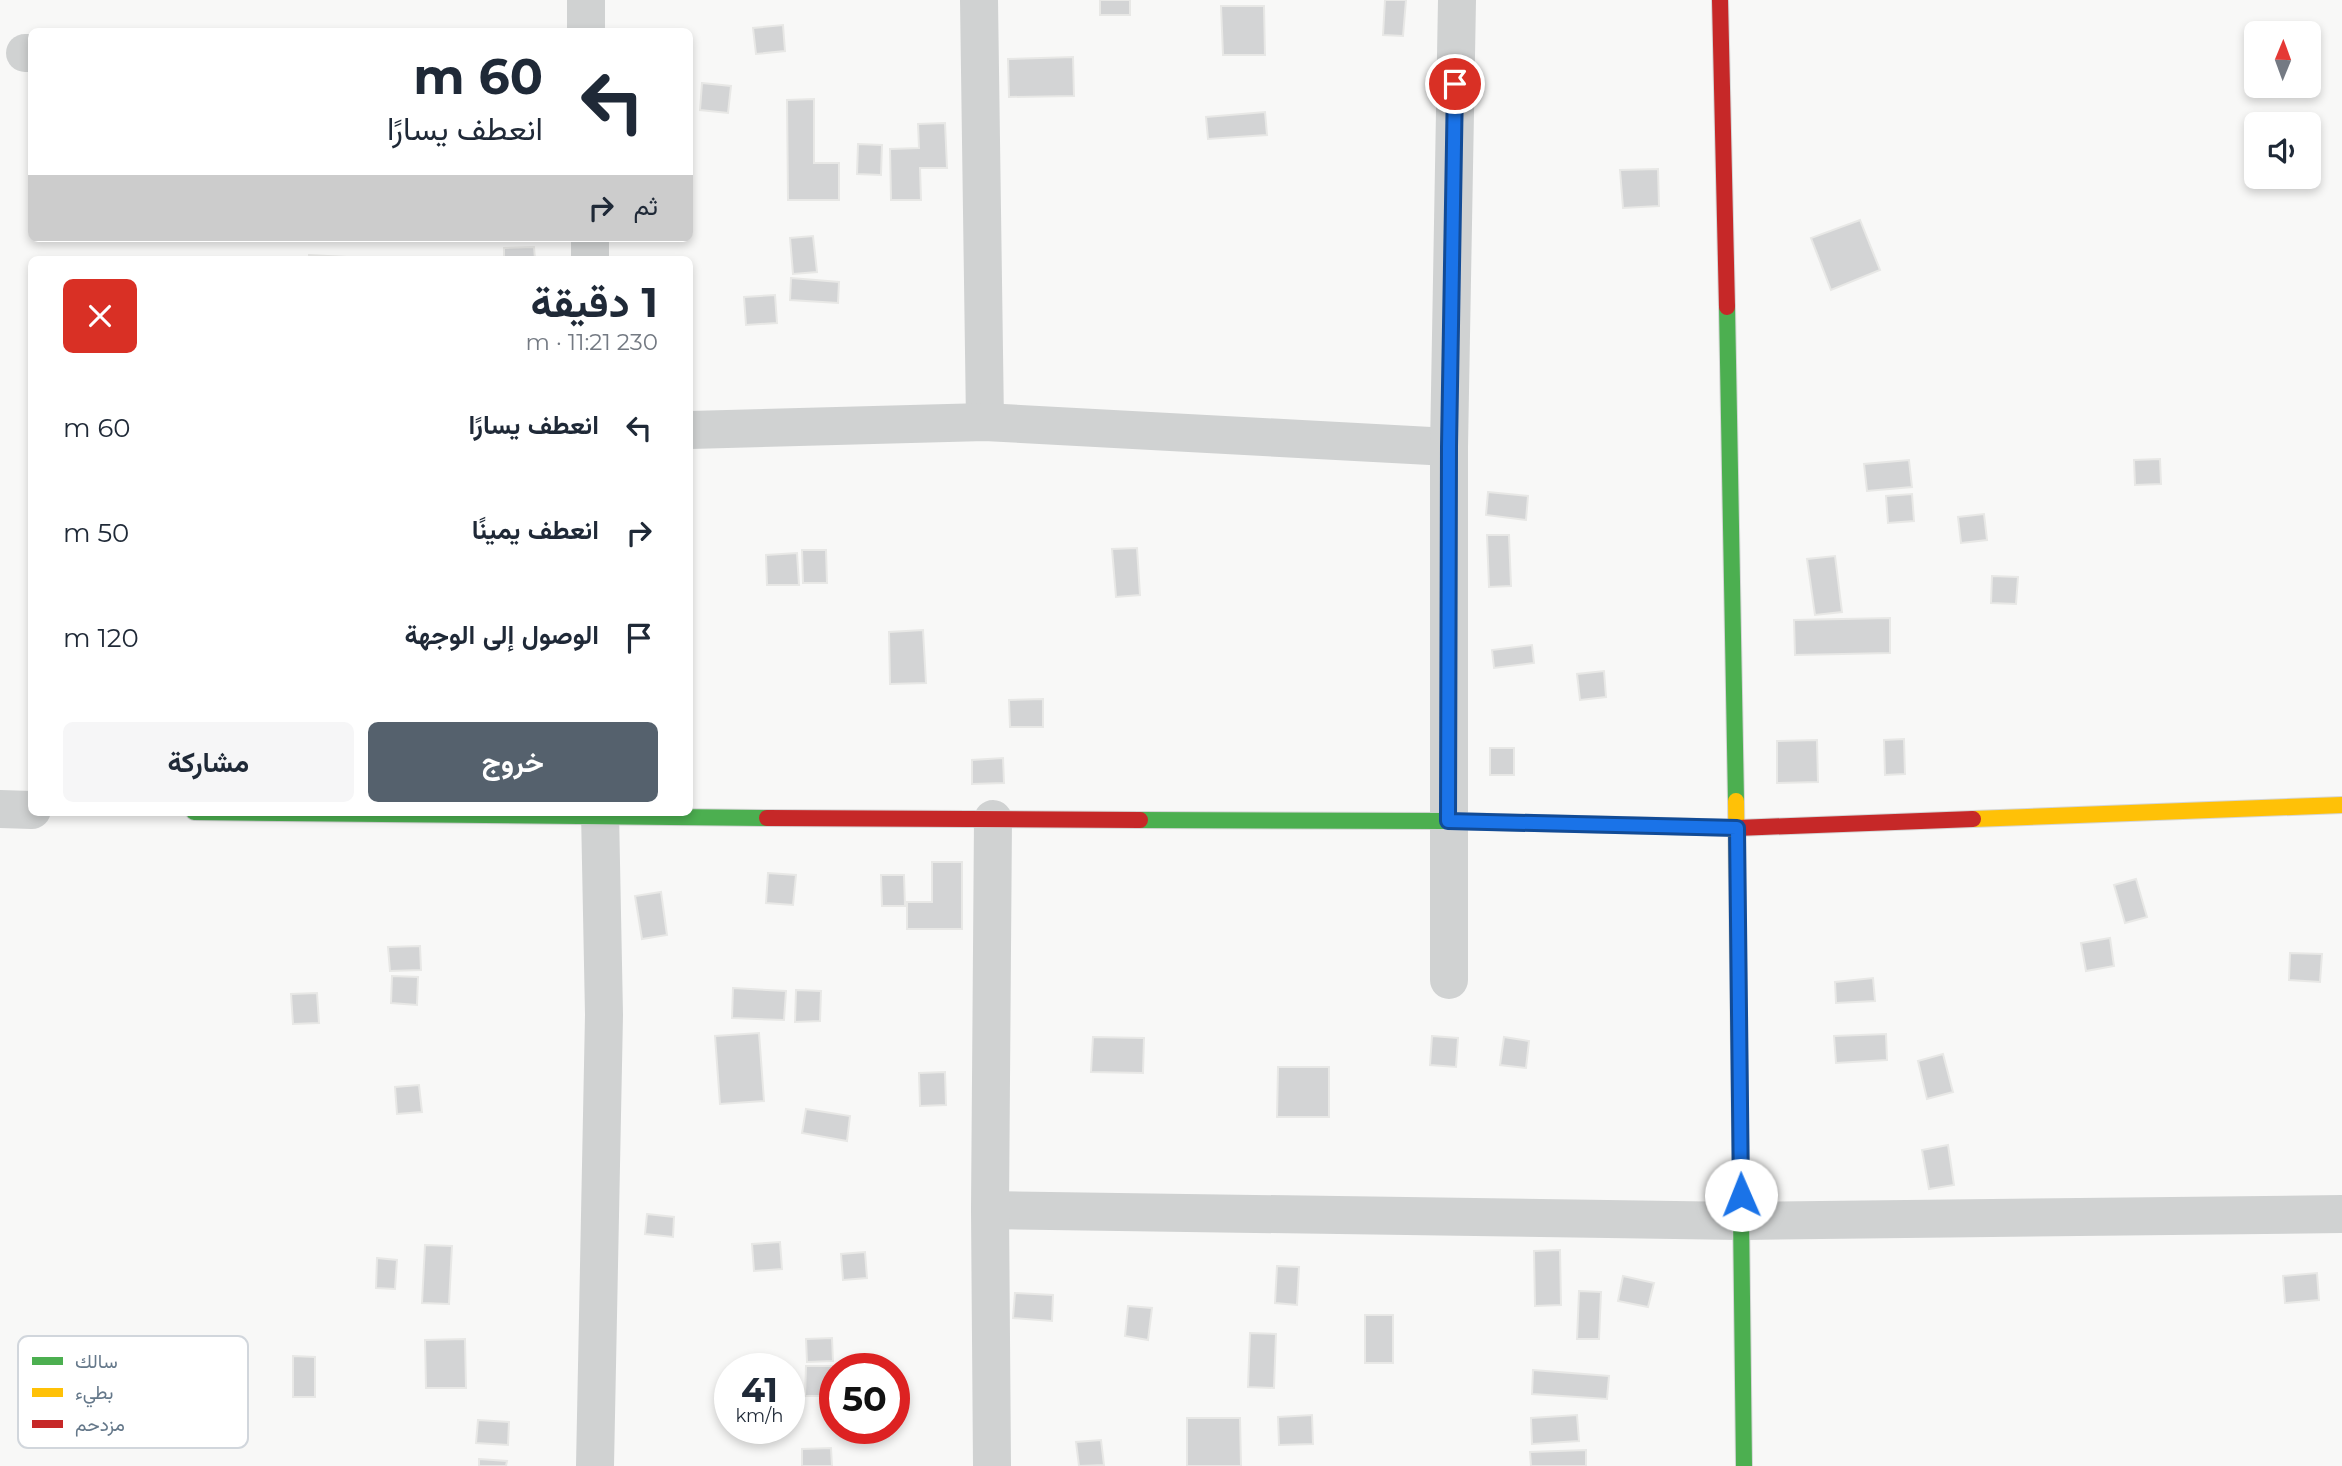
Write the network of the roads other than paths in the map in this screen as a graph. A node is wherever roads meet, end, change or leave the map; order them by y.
1 (586, 0) edge
2 (979, 0) edge
3 (1457, 0) edge
4 (1720, 0) edge
5 (586, 28) edge
6 (985, 422) junction
7 (693, 429) edge
8 (1449, 447) junction
9 (2342, 805) edge
10 (0, 809) edge
11 (28, 810) edge
12 (600, 816) edge
13 (693, 816) edge
14 (993, 819) junction
15 (1448, 821) junction
16 (1737, 828) junction
17 (1448, 980) dead end
18 (990, 1210) junction
19 (2342, 1214) edge
20 (1741, 1221) junction
21 (595, 1466) edge
22 (992, 1466) edge
23 (1744, 1466) edge

1 - 5 street
2 - 6 street
3 - 8 street
4 - 16 street
6 - 7 street
6 - 8 street
8 - 15 street
9 - 16 street
10 - 11 street
12 - 21 street
13 - 14 street
14 - 15 street
14 - 18 street
15 - 16 street
15 - 17 street
16 - 20 street
18 - 20 street
18 - 22 street
19 - 20 street
20 - 23 street

